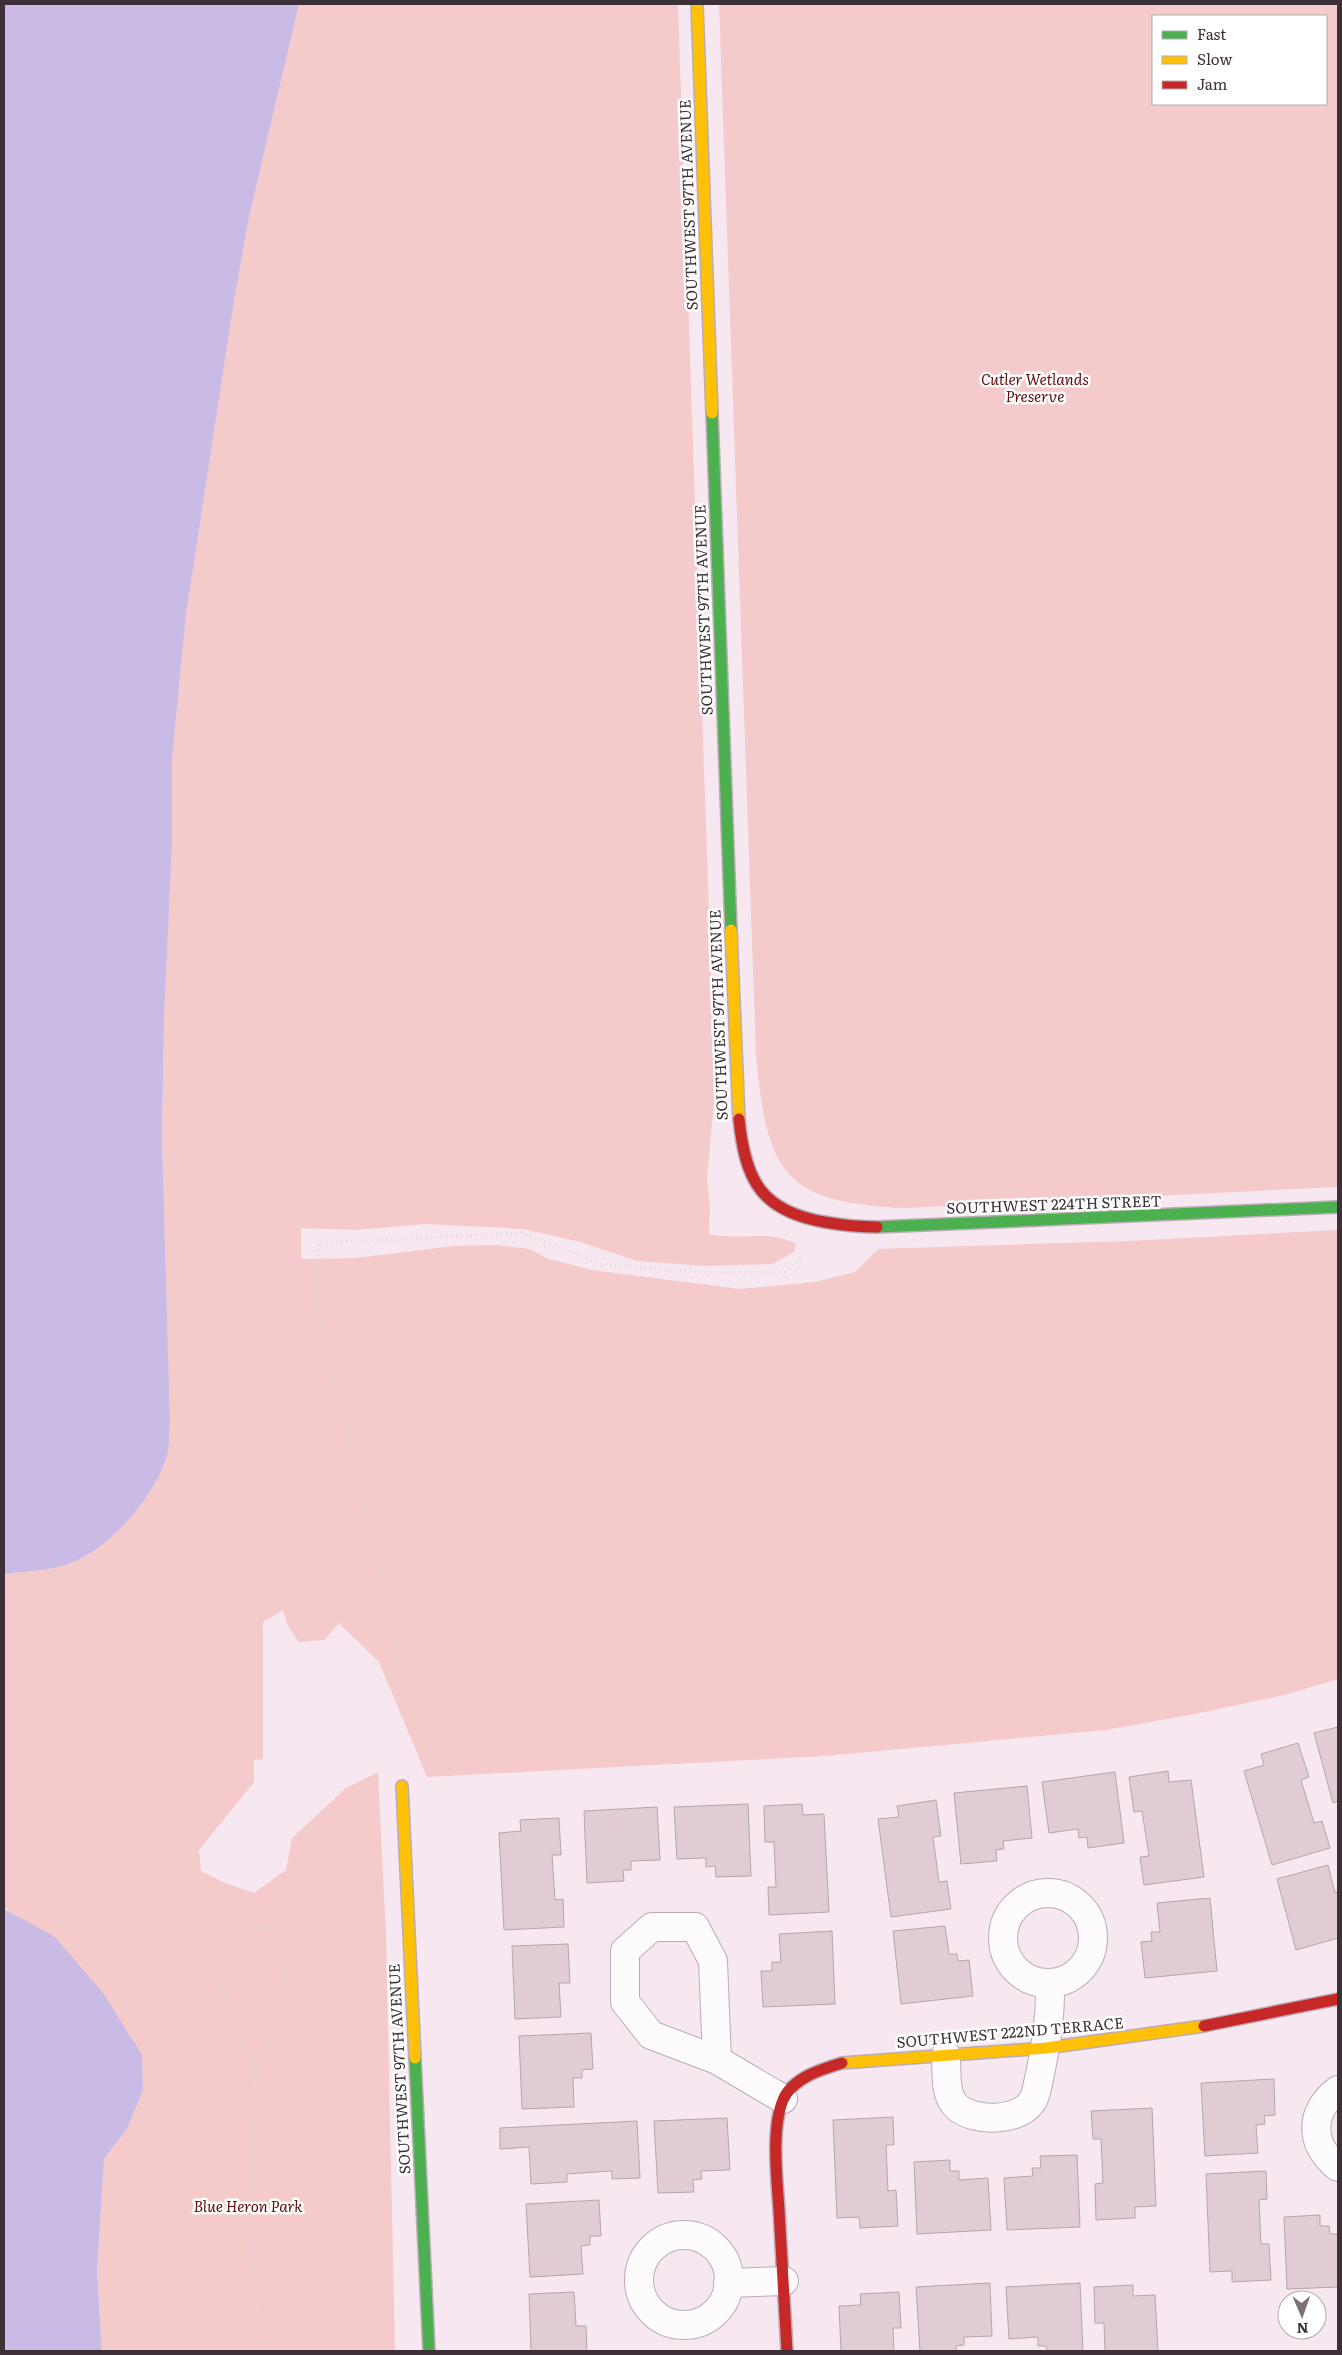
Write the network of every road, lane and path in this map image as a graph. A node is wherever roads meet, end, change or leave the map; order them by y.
1 (697, 4) edge
2 (774, 1204) joint
3 (1338, 1207) edge
4 (836, 1224) junction
5 (406, 1685) dead end
6 (402, 1786) dead end
7 (1050, 1983) dead end
8 (1338, 2000) edge
9 (1046, 2048) junction
10 (946, 2055) junction
11 (716, 2060) junction
12 (256, 2085) junction
13 (1338, 2090) edge
14 (783, 2099) junction
15 (1338, 2167) edge
16 (784, 2281) junction
17 (728, 2283) dead end
18 (260, 2351) edge
19 (429, 2351) edge
20 (787, 2351) edge

1 - 2 street, SOUTHWEST 97TH AVENUE
2 - 4 street, SOUTHWEST 224TH STREET
3 - 4 street, SOUTHWEST 224TH STREET
4 - 5 path
6 - 19 street, SOUTHWEST 97TH AVENUE
7 - 9 street
8 - 9 street, SOUTHWEST 222ND TERRACE
9 - 10 street, SOUTHWEST 222ND TERRACE
9 - 10 street
10 - 14 street, SOUTHWEST 222ND TERRACE
11 - 11 street
11 - 14 street
12 - 12 path
12 - 18 path
13 - 15 street
14 - 16 street
16 - 17 street
16 - 20 street

